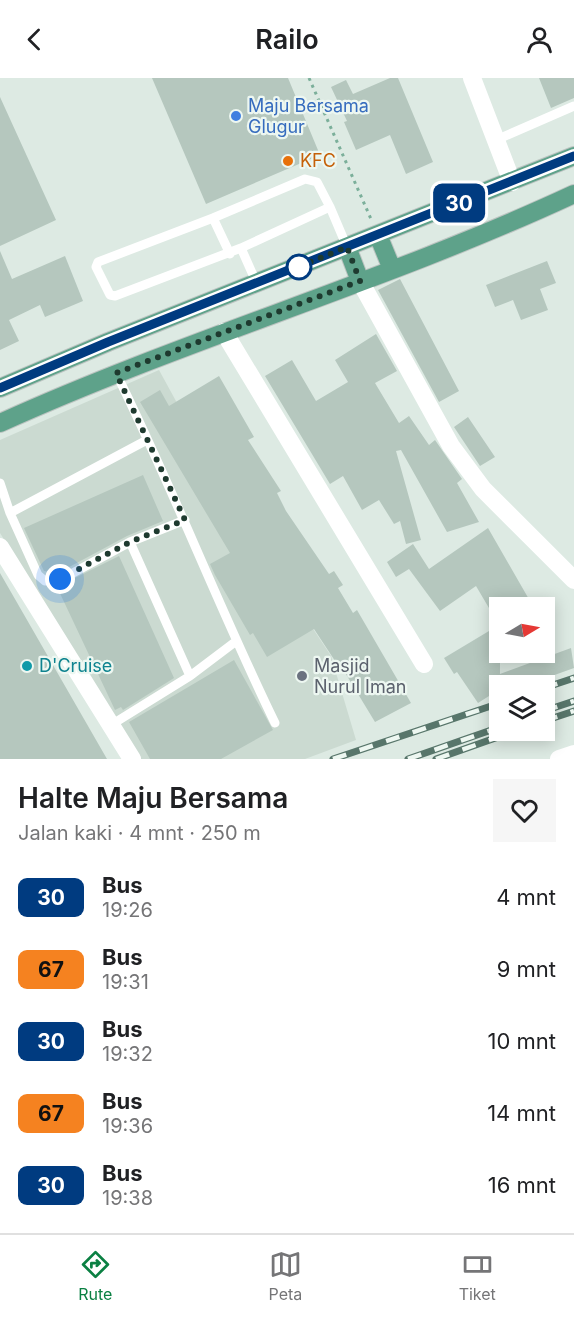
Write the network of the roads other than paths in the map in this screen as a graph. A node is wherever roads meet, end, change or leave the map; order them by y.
1 (472, 78) edge
2 (574, 106) edge
3 (496, 140) junction
4 (574, 156) edge
5 (512, 183) junction
6 (574, 194) edge
7 (330, 207) junction
8 (213, 218) junction
9 (378, 235) junction
10 (347, 247) junction
11 (241, 248) junction
12 (230, 254) junction
13 (392, 269) junction
14 (360, 281) junction
15 (257, 284) junction
16 (224, 332) junction
17 (116, 373) junction
18 (0, 388) edge
19 (0, 423) edge
20 (147, 440) junction
21 (0, 483) edge
22 (10, 513) junction
23 (185, 520) junction
24 (130, 542) junction
25 (0, 547) edge
26 (574, 580) edge
27 (235, 642) junction
28 (424, 664) dead end
29 (189, 676) junction
30 (275, 723) dead end
31 (111, 725) junction
32 (574, 754) edge
33 (132, 759) edge
34 (559, 759) edge

1 - 3 street
2 - 3 lane
3 - 5 street
4 - 5 main road
5 - 9 main road
6 - 13 main road
7 - 8 lane
7 - 10 lane
7 - 11 lane
8 - 12 lane
8 - 12 lane
9 - 10 main road
9 - 13 main road
10 - 14 main road
10 - 15 main road
11 - 12 lane
11 - 15 lane
13 - 14 main road
14 - 16 main road
14 - 26 street
15 - 18 main road
16 - 17 main road
16 - 28 street
17 - 19 main road
17 - 20 lane
20 - 22 lane
20 - 23 lane
21 - 22 lane
22 - 24 lane
23 - 24 lane
23 - 27 lane
24 - 29 lane
25 - 31 street
27 - 29 lane
27 - 30 lane
29 - 31 lane
31 - 33 street
32 - 34 street

